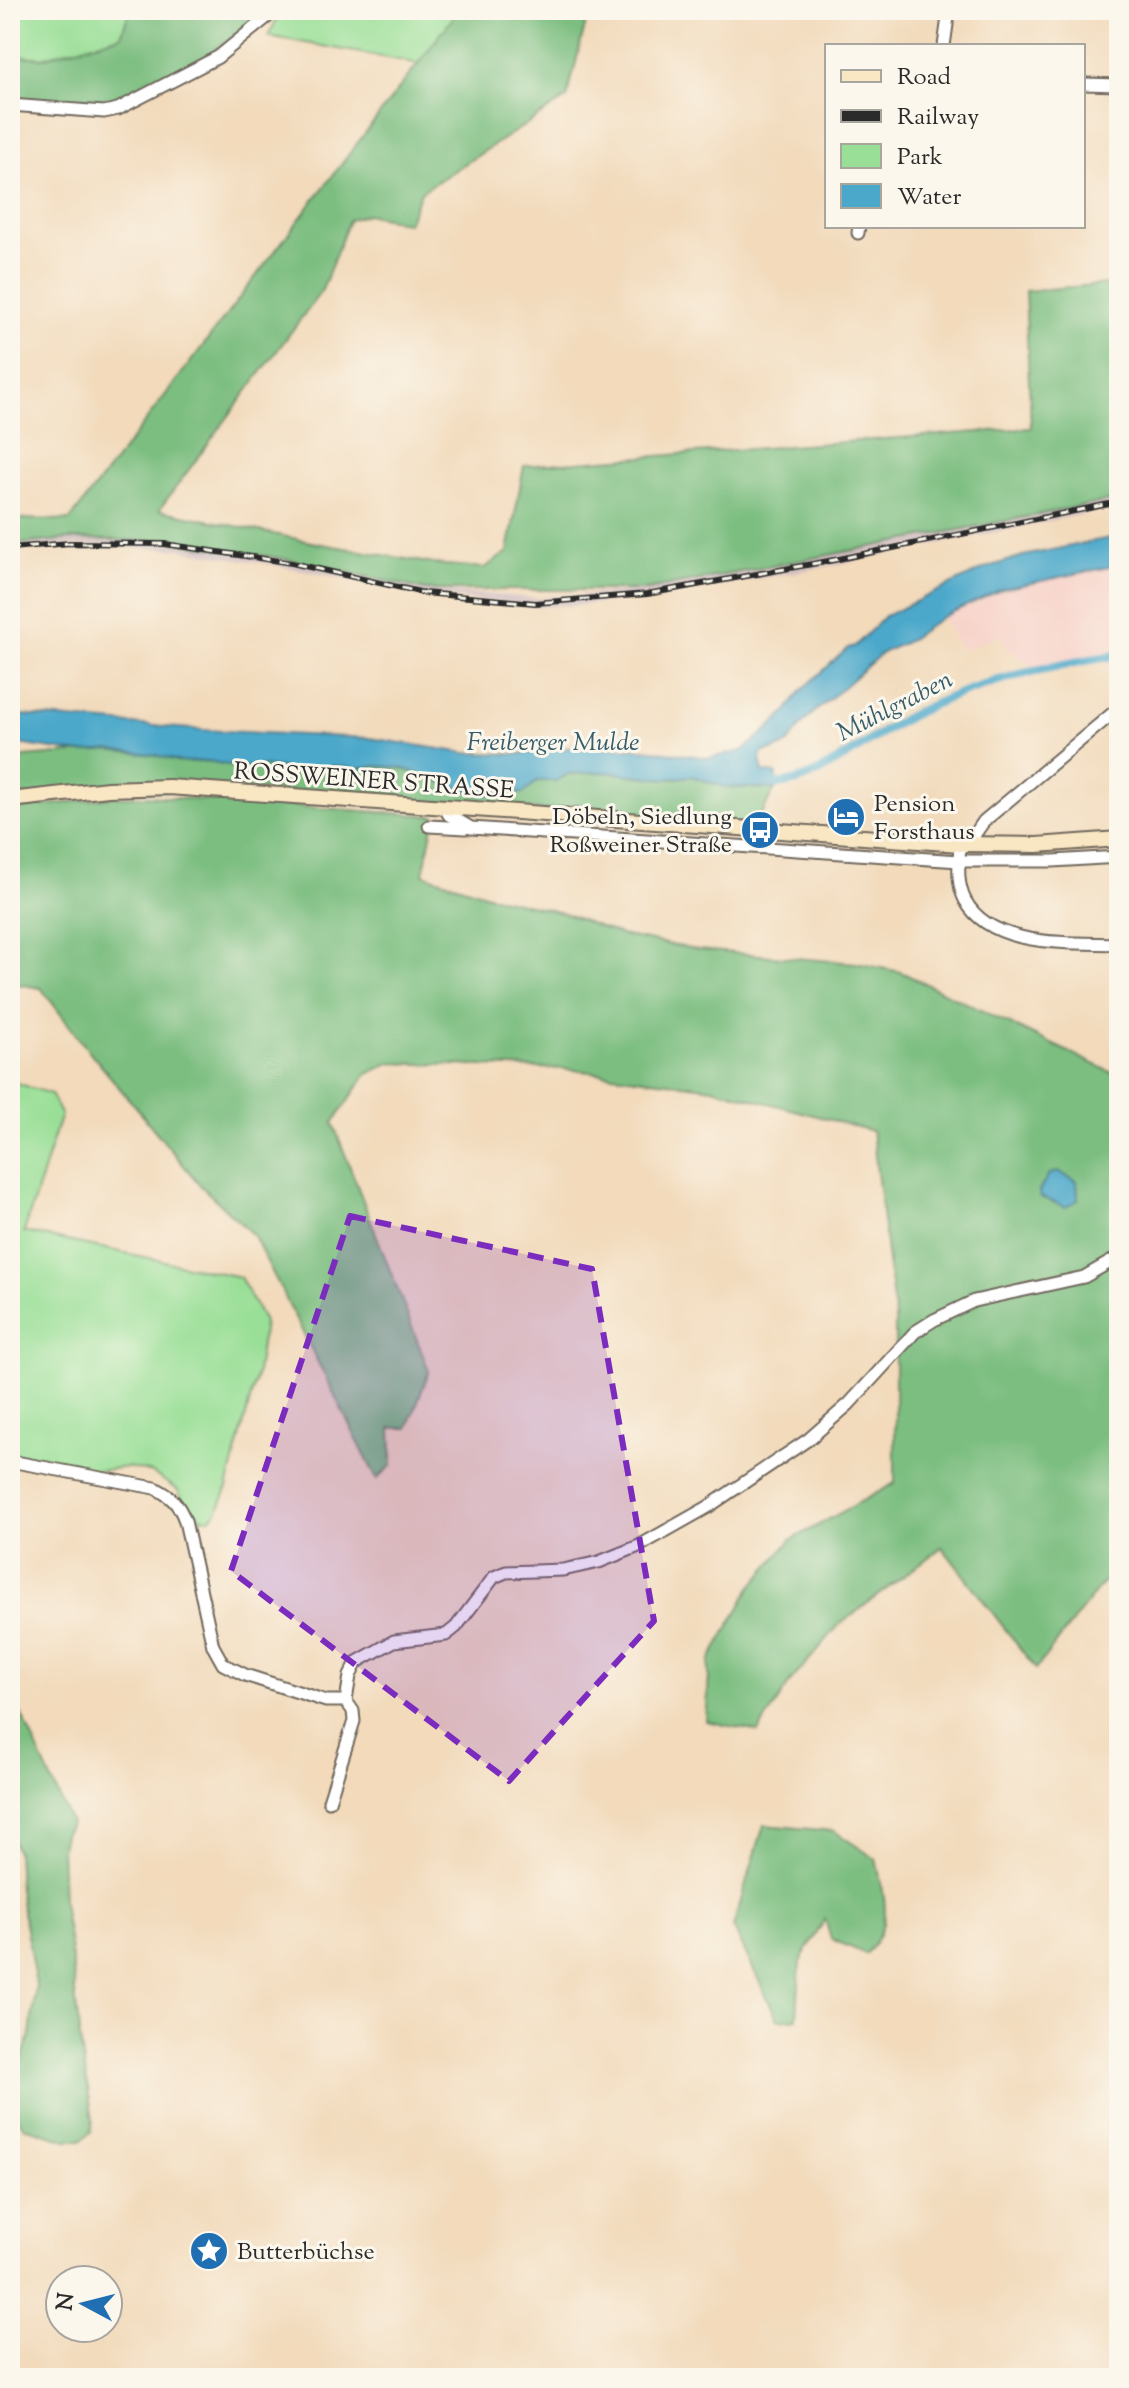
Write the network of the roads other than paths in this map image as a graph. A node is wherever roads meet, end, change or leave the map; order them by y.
1 (276, 10) edge
2 (949, 10) edge
3 (944, 44) edge
4 (1085, 84) edge
5 (1119, 85) edge
6 (10, 105) edge
7 (1119, 708) edge
8 (10, 800) edge
9 (445, 808) junction
10 (429, 826) dead end
11 (471, 828) junction
12 (788, 832) junction
13 (885, 839) junction
14 (1119, 839) edge
15 (966, 845) junction
16 (787, 850) junction
17 (883, 856) junction
18 (1119, 857) edge
19 (959, 861) junction
20 (1119, 944) edge
21 (1119, 1257) edge
22 (10, 1461) edge
23 (346, 1701) junction
24 (329, 1801) dead end

1 - 6 street
2 - 3 street
4 - 5 street
7 - 15 street
8 - 9 main road, ROSSWEINER STRASSE
9 - 11 street
9 - 12 main road, ROSSWEINER STRASSE
10 - 11 street
11 - 16 street
12 - 13 main road, ROSSWEINER STRASSE
12 - 16 street
13 - 15 main road, ROSSWEINER STRASSE
13 - 17 street
14 - 15 main road, ROSSWEINER STRASSE
15 - 19 street
16 - 17 street
17 - 19 street
18 - 19 street
19 - 20 street
21 - 23 street
22 - 23 street
23 - 24 street

